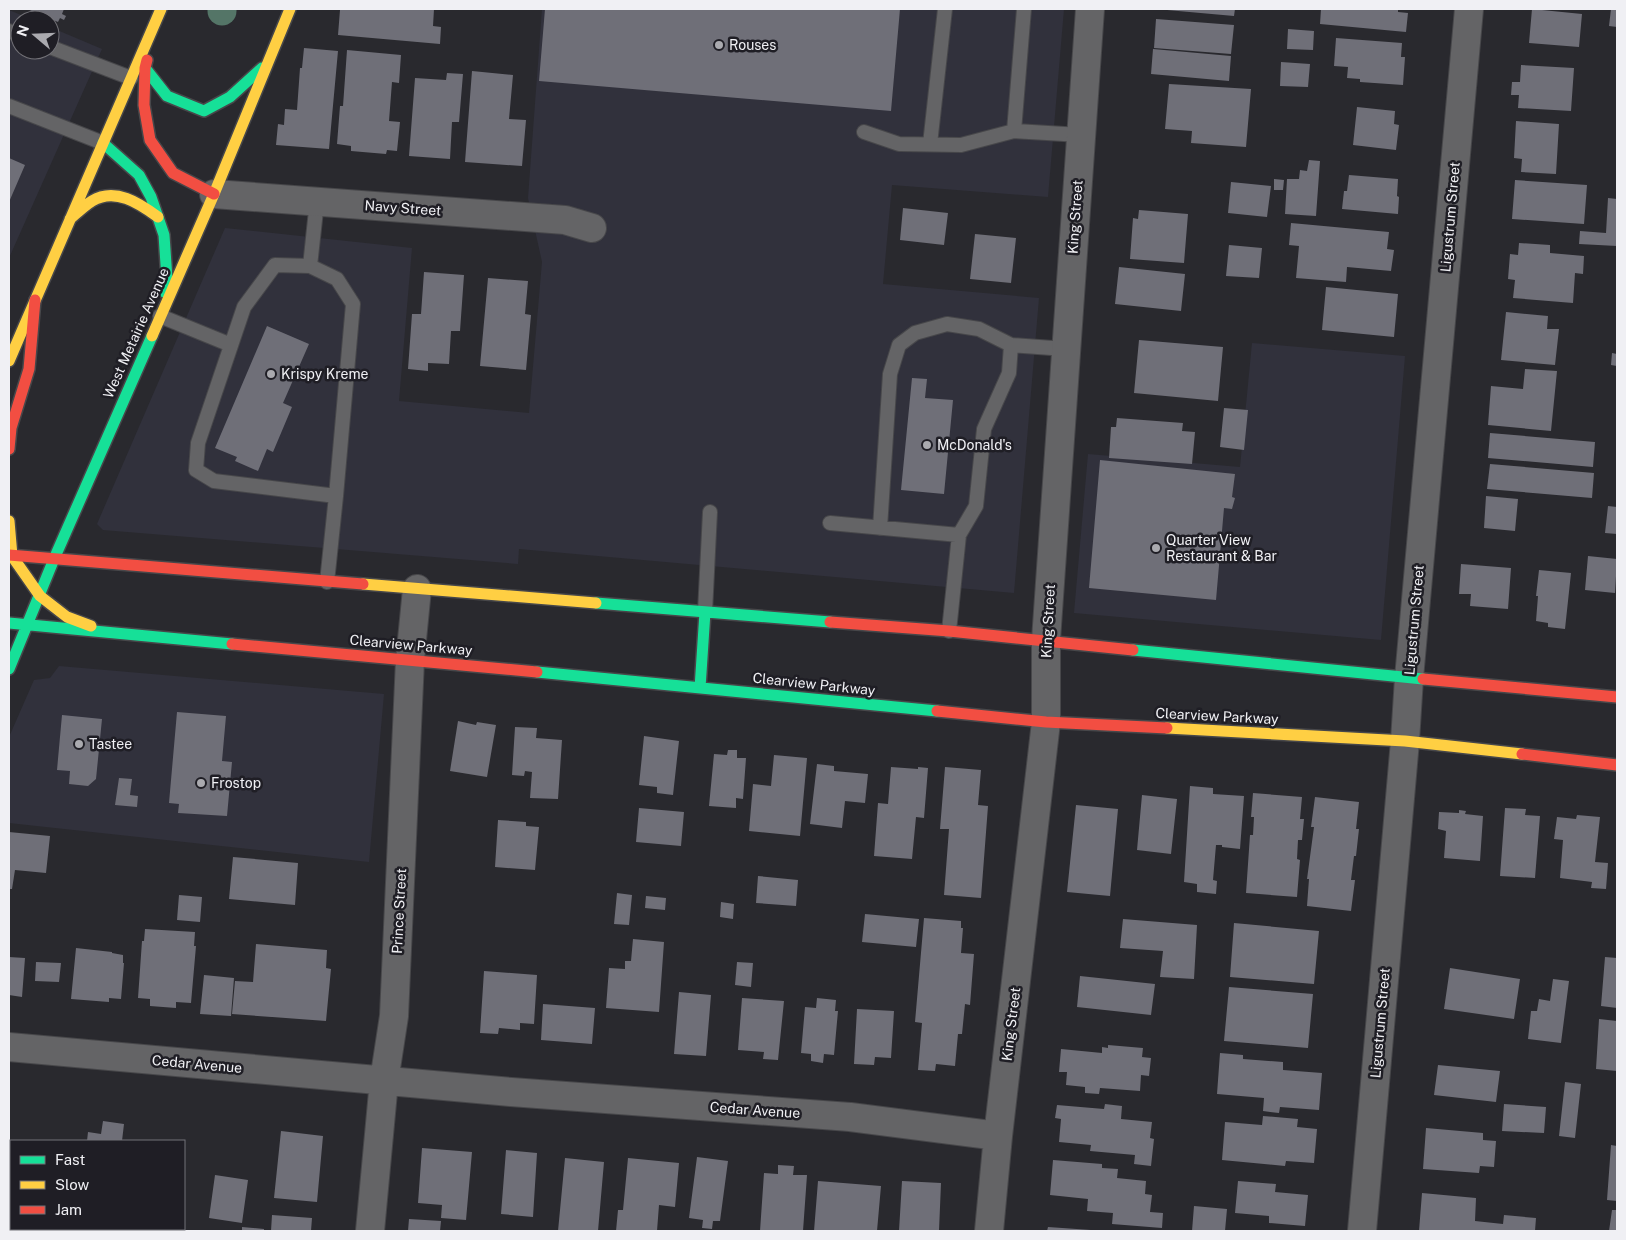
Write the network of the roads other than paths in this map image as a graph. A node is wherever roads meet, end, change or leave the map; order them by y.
1 (161, 9) edge
2 (290, 9) edge
3 (945, 9) edge
4 (1024, 9) edge
5 (1090, 9) edge
6 (1469, 9) edge
7 (153, 26) junction
8 (60, 51) edge
9 (267, 64) junction
10 (145, 68) junction
11 (131, 78) junction
12 (9, 106) edge
13 (1014, 131) junction
14 (864, 132) dead end
15 (1081, 136) junction
16 (103, 142) junction
17 (930, 144) junction
18 (214, 194) junction
19 (318, 201) junction
20 (158, 217) junction
21 (70, 219) junction
22 (592, 228) dead end
23 (310, 266) junction
24 (35, 300) junction
25 (160, 316) junction
26 (1011, 344) junction
27 (231, 345) junction
28 (1066, 349) junction
29 (9, 361) edge
30 (9, 449) edge
31 (336, 496) junction
32 (710, 512) dead end
33 (9, 521) edge
34 (830, 523) dead end
35 (880, 528) junction
36 (959, 535) junction
37 (11, 555) edge
38 (54, 559) junction
39 (326, 582) junction
40 (417, 589) junction
41 (40, 596) junction
42 (705, 612) junction
43 (9, 623) edge
44 (28, 626) junction
45 (949, 630) junction
46 (109, 633) junction
47 (1046, 640) junction
48 (410, 660) junction
49 (9, 669) edge
50 (1409, 678) junction
51 (700, 688) junction
52 (1617, 697) edge
53 (1046, 722) junction
54 (1406, 742) junction
55 (1617, 765) edge
56 (9, 1047) edge
57 (384, 1081) junction
58 (998, 1136) junction
59 (370, 1231) edge
60 (989, 1231) edge
61 (1362, 1231) edge

1 - 7 main road
2 - 9 main road, West Metairie Avenue
3 - 17 lane
4 - 13 lane
5 - 15 street, King Street
6 - 50 street, Ligustrum Street
7 - 10 main road
7 - 11 main road
8 - 11 lane
9 - 10 main road
9 - 18 main road, West Metairie Avenue
10 - 18 main road
11 - 16 main road
12 - 16 lane
13 - 15 lane
13 - 17 lane
14 - 17 lane
15 - 28 street, King Street
16 - 20 main road
16 - 21 main road
18 - 19 street, Navy Street
18 - 25 main road, West Metairie Avenue
19 - 22 street, Navy Street
19 - 23 lane
20 - 21 main road
20 - 25 main road
21 - 24 main road
23 - 27 lane
23 - 31 lane
24 - 29 main road
24 - 30 main road
25 - 27 lane
25 - 38 main road, West Metairie Avenue
26 - 28 lane
26 - 35 lane
26 - 36 lane
27 - 31 lane
28 - 47 street, King Street
31 - 39 lane
32 - 42 lane
33 - 37 main road
34 - 35 lane
35 - 36 lane
36 - 45 lane
37 - 38 main road
37 - 41 main road
38 - 39 main road
38 - 41 main road, West Metairie Avenue
39 - 40 main road
40 - 42 main road
40 - 48 street, Prince Street
41 - 44 main road, West Metairie Avenue
41 - 46 main road
42 - 45 main road
42 - 51 main road
43 - 44 main road, Clearview Parkway
44 - 46 main road, Clearview Parkway
44 - 49 main road, West Metairie Avenue
45 - 47 main road
46 - 48 main road, Clearview Parkway
47 - 50 main road
47 - 53 street, King Street
48 - 51 main road, Clearview Parkway
48 - 57 street, Prince Street
50 - 52 main road
50 - 54 street, Ligustrum Street
51 - 53 main road, Clearview Parkway
53 - 54 main road, Clearview Parkway
53 - 58 street, King Street
54 - 55 main road, Clearview Parkway
54 - 61 street, Ligustrum Street
56 - 57 street, Cedar Avenue
57 - 58 street, Cedar Avenue
57 - 59 street, Prince Street
58 - 60 street, King Street

